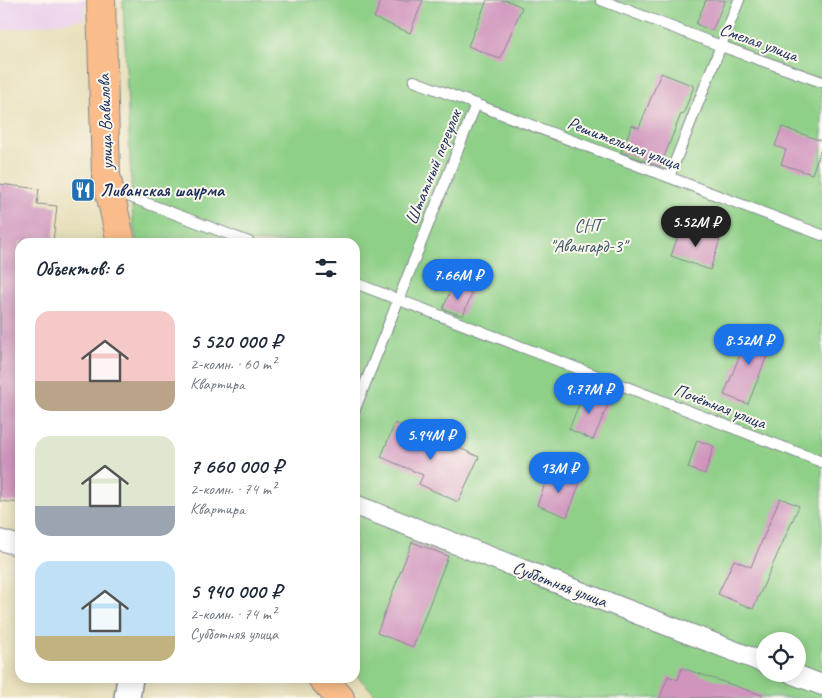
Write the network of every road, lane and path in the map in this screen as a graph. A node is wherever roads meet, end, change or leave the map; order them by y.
1 (101, 0) edge
2 (601, 0) edge
3 (739, 0) edge
4 (721, 46) junction
5 (414, 81) dead end
6 (822, 82) edge
7 (476, 104) junction
8 (669, 177) junction
9 (109, 189) junction
10 (822, 235) edge
11 (119, 238) edge
12 (238, 238) edge
13 (360, 285) edge
14 (398, 300) junction
15 (360, 396) edge
16 (822, 462) edge
17 (360, 507) edge
18 (0, 540) edge
19 (15, 544) edge
20 (756, 660) edge
21 (806, 679) edge
22 (129, 683) edge
23 (326, 683) edge
24 (822, 685) edge
25 (127, 698) edge
26 (340, 698) edge

1 - 9 main road, улица Вавилова
2 - 4 lane, Смелая улица
3 - 4 lane
4 - 6 lane, Смелая улица
4 - 8 lane
5 - 7 lane, Решительная улица
7 - 8 lane, Решительная улица
7 - 14 lane, Штатный переулок
8 - 10 lane, Решительная улица
9 - 11 main road, улица Вавилова
9 - 12 lane
13 - 14 lane, Почётная улица
14 - 15 lane, Штатный переулок
14 - 16 lane, Почётная улица
17 - 20 street, Субботняя улица
18 - 19 street
21 - 24 street
22 - 25 street
23 - 26 main road

